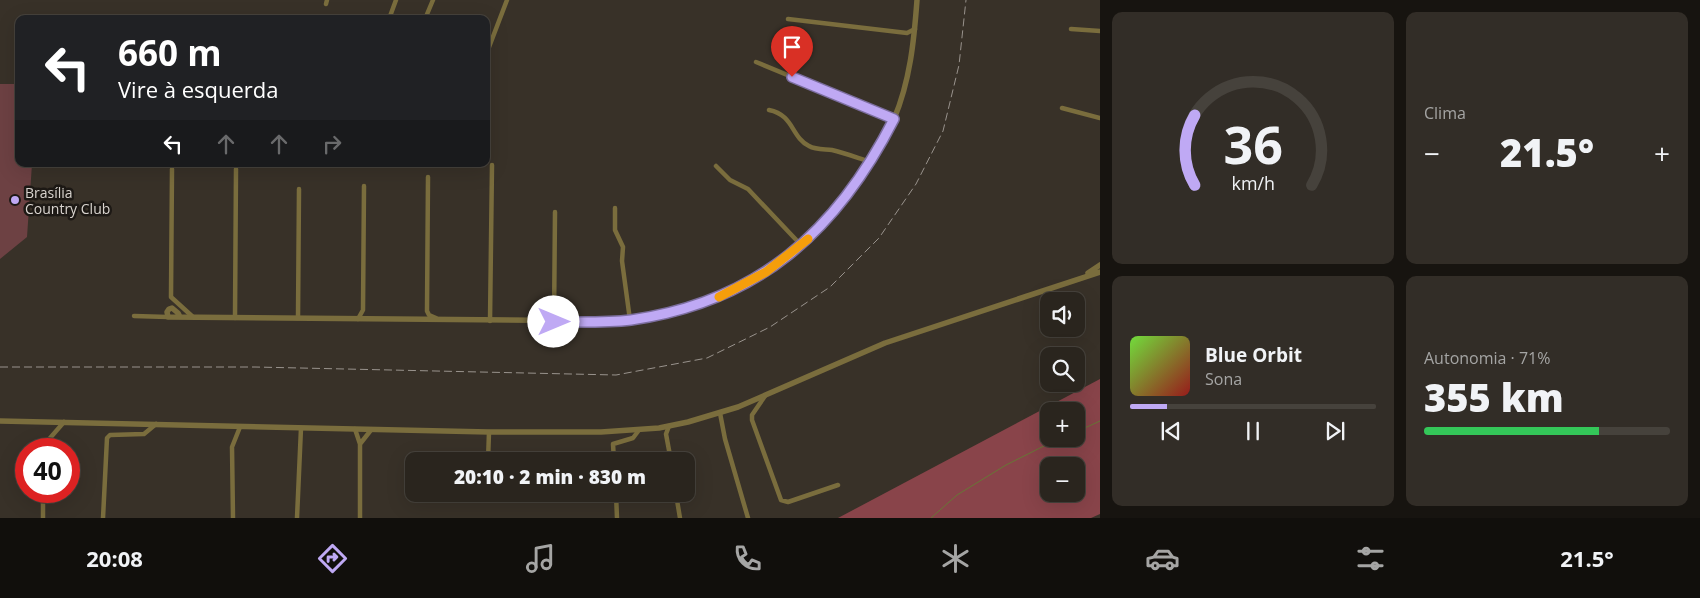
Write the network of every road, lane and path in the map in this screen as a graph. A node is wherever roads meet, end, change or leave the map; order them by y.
1 (396, 0) edge
2 (433, 0) edge
3 (507, 0) edge
4 (917, 0) edge
5 (390, 15) edge
6 (427, 15) edge
7 (788, 19) dead end
8 (915, 29) junction
9 (1071, 29) dead end
10 (1100, 31) edge
11 (907, 33) junction
12 (914, 39) junction
13 (490, 45) edge
14 (756, 62) dead end
15 (1062, 108) dead end
16 (769, 110) dead end
17 (1100, 118) edge
18 (894, 119) junction
19 (870, 162) junction
20 (492, 165) dead end
21 (716, 166) dead end
22 (172, 169) dead end
23 (236, 169) dead end
24 (428, 177) dead end
25 (364, 186) dead end
26 (299, 190) dead end
27 (615, 208) dead end
28 (555, 212) dead end
29 (802, 245) junction
30 (1100, 265) edge
31 (1100, 272) edge
32 (1082, 277) junction
33 (363, 310) junction
34 (134, 316) dead end
35 (168, 317) joint
36 (193, 317) junction
37 (235, 318) junction
38 (298, 318) junction
39 (358, 319) junction
40 (369, 319) junction
41 (441, 320) junction
42 (630, 320) junction
43 (490, 321) junction
44 (554, 322) junction
45 (766, 395) junction
46 (720, 413) junction
47 (0, 422) edge
48 (64, 422) junction
49 (156, 424) junction
50 (669, 426) junction
51 (240, 427) junction
52 (301, 428) junction
53 (659, 428) junction
54 (355, 429) junction
55 (372, 430) junction
56 (639, 430) junction
57 (489, 432) junction
58 (666, 434) junction
59 (49, 438) edge
60 (360, 444) junction
61 (488, 452) edge
62 (614, 452) edge
63 (669, 452) edge
64 (838, 485) dead end
65 (616, 502) edge
66 (677, 502) edge
67 (43, 503) edge
68 (43, 518) edge
69 (103, 518) edge
70 (233, 518) edge
71 (297, 518) edge
72 (360, 518) edge
73 (617, 518) edge
74 (680, 518) edge
75 (748, 518) edge

1 - 5 street
2 - 6 street
3 - 13 street
4 - 8 street
7 - 11 street
8 - 11 street
8 - 12 street
9 - 10 street
11 - 12 street
12 - 18 street
14 - 18 street
15 - 17 street
16 - 19 street
18 - 19 street
19 - 29 street
20 - 43 street
21 - 29 street
22 - 36 street
23 - 37 street
24 - 41 street
25 - 33 street
26 - 38 street
27 - 42 street
28 - 44 street
29 - 42 street
30 - 32 street
31 - 32 street
32 - 45 street
33 - 39 street
33 - 40 street
34 - 35 street
35 - 36 street
36 - 37 street
37 - 38 street
38 - 39 street
39 - 40 street
40 - 41 street
41 - 43 street
42 - 44 street
43 - 44 street
45 - 46 street
45 - 64 street
46 - 50 street
46 - 75 street
47 - 48 street
48 - 49 street
48 - 59 street
49 - 51 street
49 - 69 street
50 - 53 street
50 - 58 street
51 - 52 street
51 - 70 street
52 - 54 street
52 - 71 street
53 - 56 street
53 - 58 street
54 - 55 street
54 - 60 street
55 - 57 street
55 - 60 street
56 - 57 street
56 - 62 street
57 - 61 street
58 - 63 street
60 - 72 street
65 - 73 street
66 - 74 street
67 - 68 street

